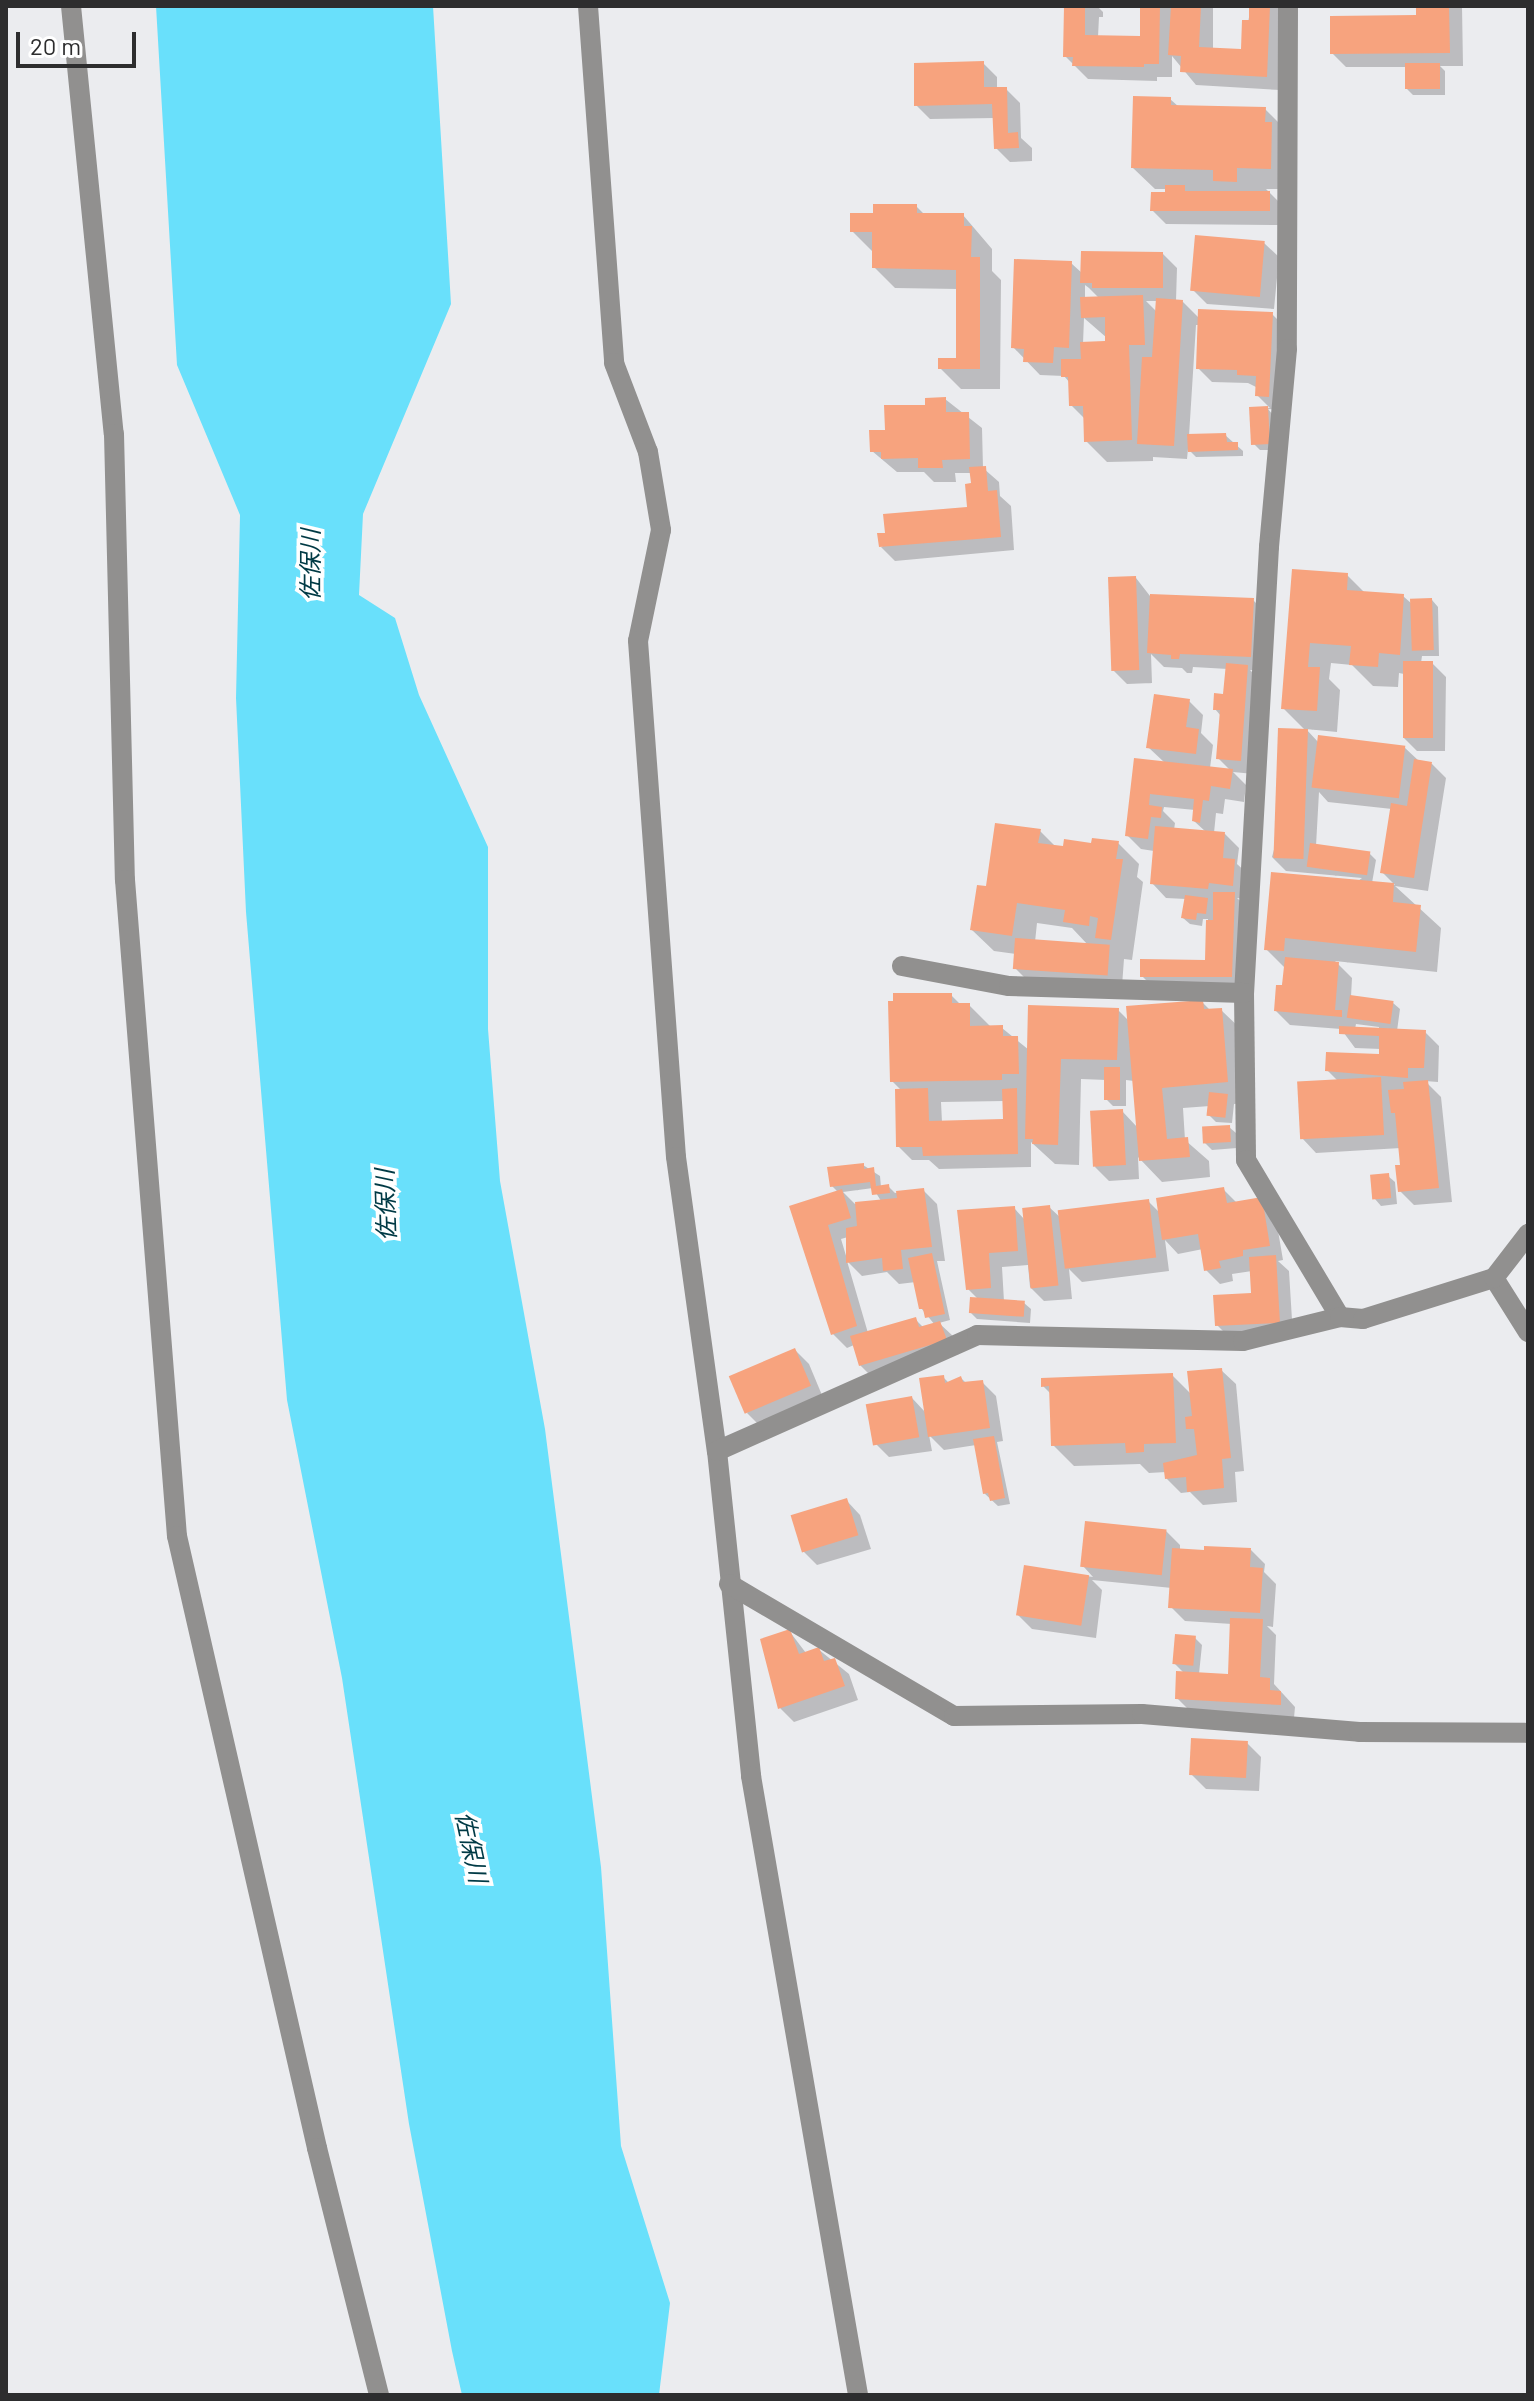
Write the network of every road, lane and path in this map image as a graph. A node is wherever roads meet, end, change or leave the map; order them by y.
1 (71, 6) edge
2 (588, 6) edge
3 (1288, 6) edge
4 (902, 966) dead end
5 (1244, 993) junction
6 (1528, 1234) edge
7 (1494, 1278) junction
8 (1340, 1317) junction
9 (1528, 1332) edge
10 (717, 1451) junction
11 (729, 1584) junction
12 (1528, 1733) edge
13 (379, 2395) edge
14 (858, 2395) edge

1 - 13 street
2 - 10 street
3 - 5 street
4 - 5 street
5 - 8 street
6 - 7 street
7 - 8 street
7 - 9 street
8 - 10 street
10 - 11 street
11 - 12 street
11 - 14 street

